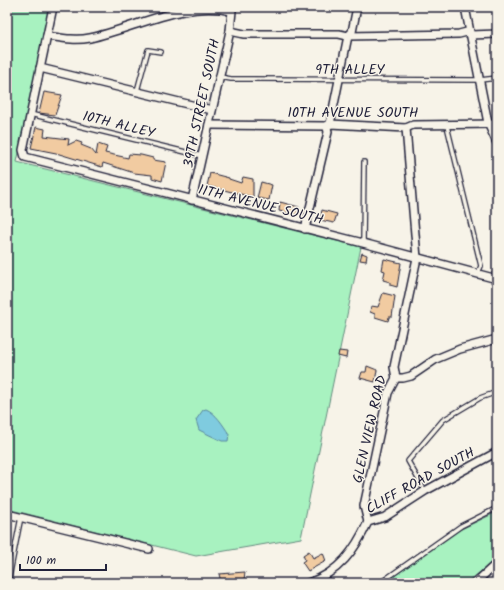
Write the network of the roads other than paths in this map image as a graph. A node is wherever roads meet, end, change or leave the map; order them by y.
1 (53, 7) edge
2 (357, 7) edge
3 (465, 7) edge
4 (230, 31) junction
5 (497, 34) edge
6 (471, 35) junction
7 (47, 36) junction
8 (348, 36) junction
9 (161, 52) dead end
10 (40, 68) junction
11 (220, 77) junction
12 (497, 78) edge
13 (338, 80) junction
14 (480, 80) junction
15 (137, 91) junction
16 (212, 110) junction
17 (30, 114) junction
18 (488, 123) junction
19 (330, 124) junction
20 (497, 124) edge
21 (209, 125) junction
22 (447, 126) junction
23 (406, 128) junction
24 (497, 143) edge
25 (202, 156) junction
26 (364, 162) dead end
27 (192, 200) junction
28 (305, 229) junction
29 (363, 243) junction
30 (417, 258) junction
31 (478, 274) junction
32 (497, 279) edge
33 (497, 338) edge
34 (396, 378) junction
35 (497, 392) edge
36 (497, 452) edge
37 (425, 491) junction
38 (497, 508) edge
39 (7, 514) edge
40 (21, 517) junction
41 (368, 522) junction
42 (149, 549) dead end
43 (497, 563) edge
44 (8, 583) edge
45 (308, 583) edge
46 (380, 583) edge
47 (475, 583) edge

1 - 7 street
2 - 8 street
3 - 6 street
4 - 7 street, 39TH STREET SOUTH
4 - 8 street
4 - 11 street, 39TH STREET SOUTH
5 - 6 street
6 - 8 street
6 - 14 street
7 - 10 street
8 - 13 street
9 - 15 lane
10 - 15 street
10 - 17 street
11 - 13 lane, 9TH ALLEY
11 - 16 street, 39TH STREET SOUTH
12 - 14 lane, 9TH ALLEY
13 - 14 lane, 9TH ALLEY
13 - 19 street
14 - 18 street
15 - 16 street
16 - 21 street, 39TH STREET SOUTH
17 - 25 lane, 10TH ALLEY
17 - 27 street, 11TH AVENUE SOUTH
18 - 20 street, 10TH AVENUE SOUTH
18 - 22 street, 10TH AVENUE SOUTH
18 - 24 street
19 - 21 street, 10TH AVENUE SOUTH
19 - 23 street, 10TH AVENUE SOUTH
19 - 28 street
21 - 25 street, 39TH STREET SOUTH
22 - 23 street, 10TH AVENUE SOUTH
22 - 31 lane
23 - 30 street, GLEN VIEW ROAD
25 - 27 street, 39TH STREET SOUTH
26 - 29 lane
27 - 28 street, 11TH AVENUE SOUTH
28 - 29 street, 11TH AVENUE SOUTH
29 - 30 street, 11TH AVENUE SOUTH
30 - 31 street, 11TH AVENUE SOUTH
30 - 34 street, GLEN VIEW ROAD
31 - 32 street, 11TH AVENUE SOUTH
33 - 34 street
34 - 41 street, GLEN VIEW ROAD
35 - 37 lane
36 - 37 street, CLIFF ROAD SOUTH
37 - 41 street, CLIFF ROAD SOUTH
38 - 46 lane
39 - 40 street
40 - 42 street
40 - 44 lane
41 - 45 street, CLIFF ROAD SOUTH
43 - 47 street

